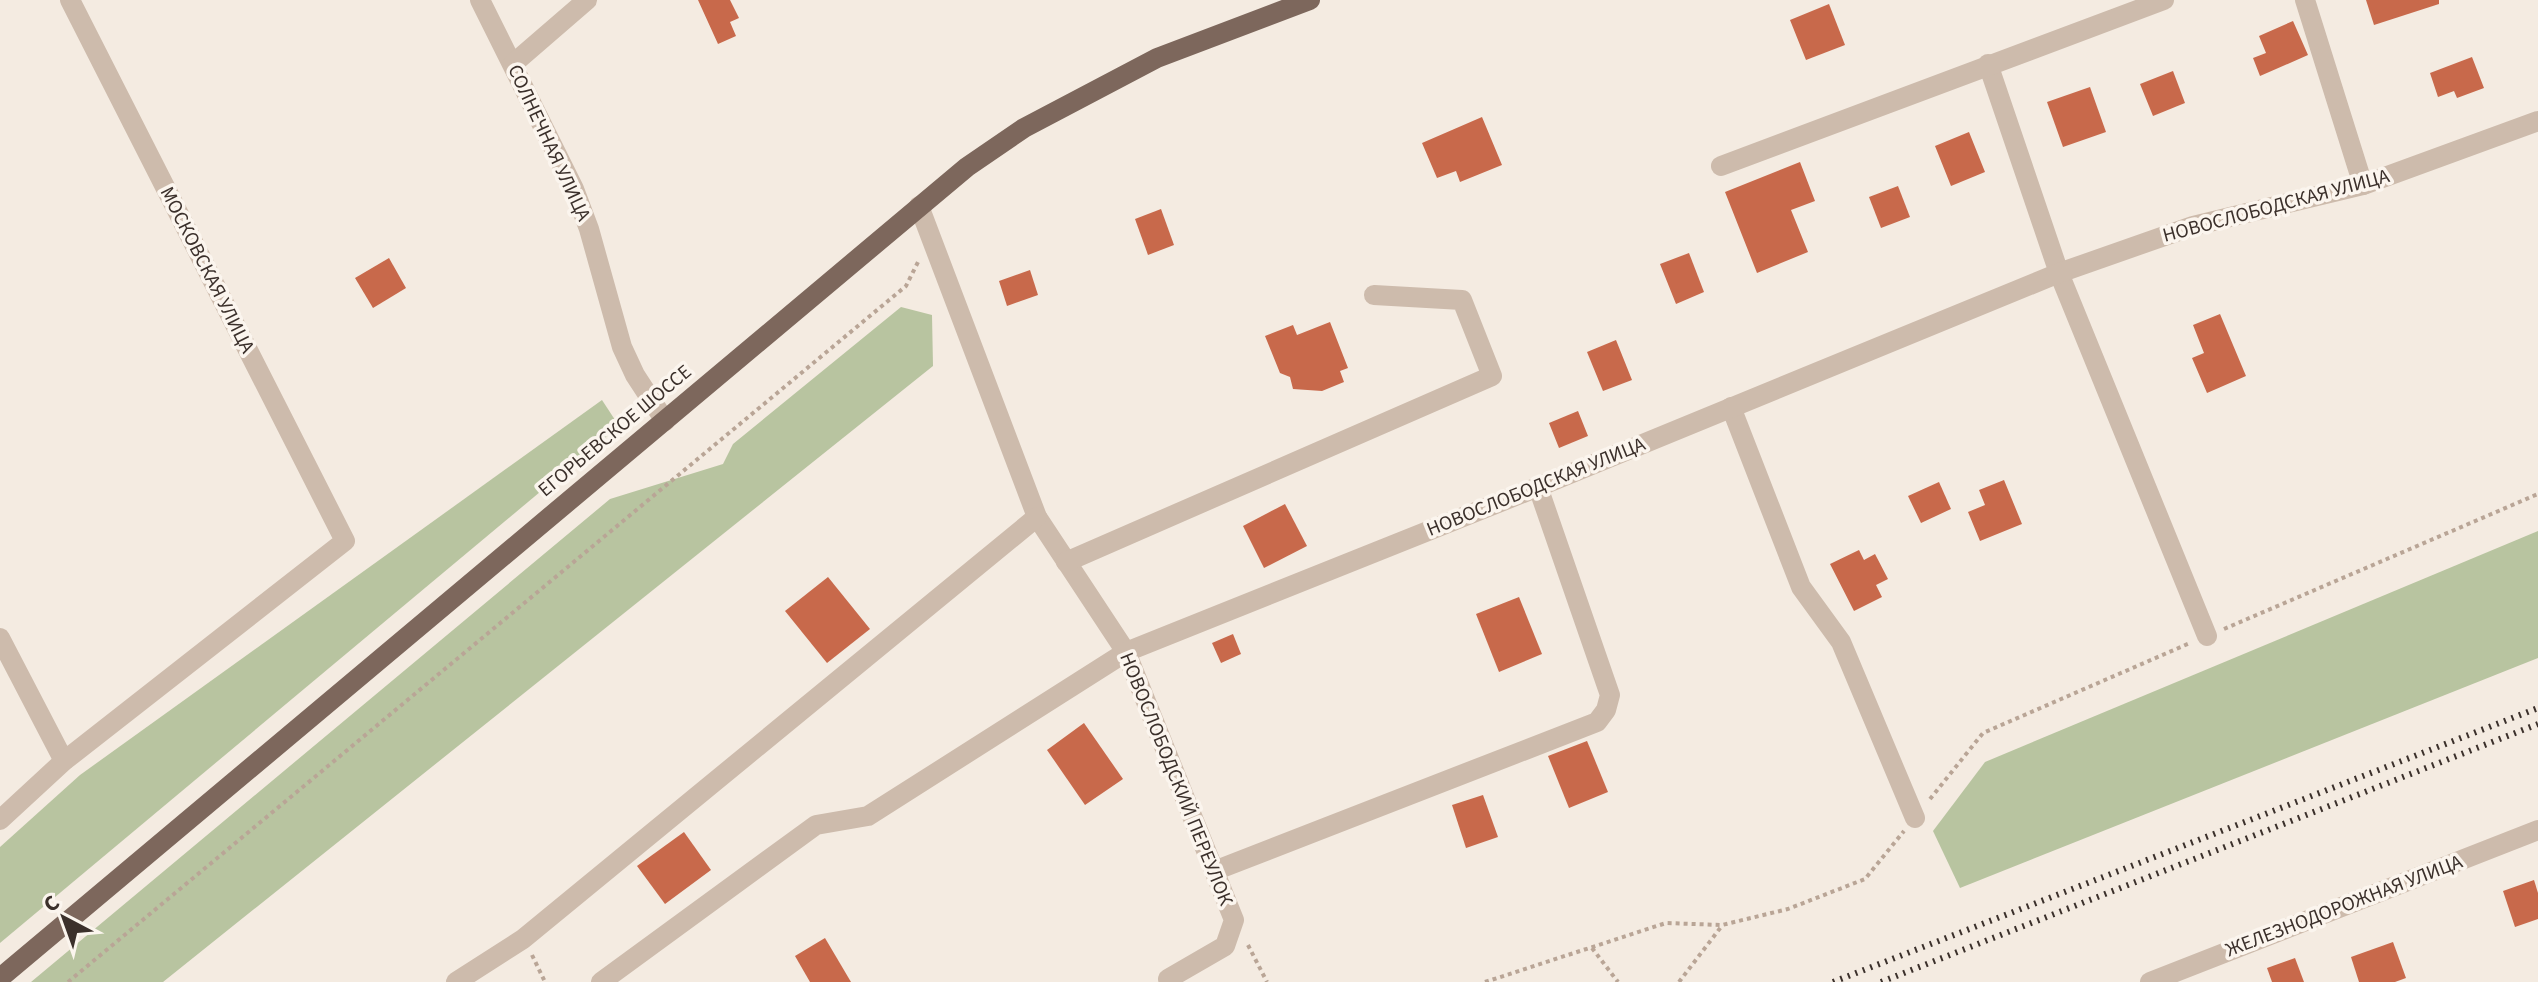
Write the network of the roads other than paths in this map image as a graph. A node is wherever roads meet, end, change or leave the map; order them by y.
1 (70, 0) edge
2 (480, 0) edge
3 (587, 0) edge
4 (1310, 0) edge
5 (2164, 0) edge
6 (2305, 0) edge
7 (513, 64) junction
8 (1988, 64) junction
9 (2538, 121) edge
10 (1721, 166) dead end
11 (2363, 185) junction
12 (919, 206) junction
13 (2059, 273) junction
14 (1374, 295) dead end
15 (1731, 407) junction
16 (665, 421) junction
17 (1538, 487) junction
18 (1037, 517) junction
19 (1066, 562) junction
20 (2207, 636) dead end
21 (0, 638) edge
22 (1126, 652) junction
23 (64, 761) junction
24 (1915, 818) road end
25 (0, 820) edge
26 (2538, 830) edge
27 (1214, 871) junction
28 (0, 978) edge
29 (1168, 979) dead end
30 (456, 982) edge
31 (601, 982) edge
32 (2150, 982) edge

1 - 23 street, МОСКОВСКАЯ УЛИЦА
2 - 7 street, СОЛНЕЧНАЯ УЛИЦА
3 - 7 street
4 - 12 main road, ЕГОРЬЕВСКОЕ ШОССЕ
5 - 8 street
6 - 11 street
7 - 16 street, СОЛНЕЧНАЯ УЛИЦА
8 - 10 street
8 - 13 street
9 - 11 street, НОВОСЛОБОДСКАЯ УЛИЦА
11 - 13 street, НОВОСЛОБОДСКАЯ УЛИЦА
12 - 16 main road, ЕГОРЬЕВСКОЕ ШОССЕ
12 - 18 street, НОВОСЛОБОДСКИЙ ПЕРЕУЛОК
13 - 15 street, НОВОСЛОБОДСКАЯ УЛИЦА
13 - 20 street
14 - 19 street
15 - 17 street, НОВОСЛОБОДСКАЯ УЛИЦА
15 - 24 street
16 - 28 main road, ЕГОРЬЕВСКОЕ ШОССЕ
17 - 22 street, НОВОСЛОБОДСКАЯ УЛИЦА
17 - 27 street
18 - 19 street, НОВОСЛОБОДСКИЙ ПЕРЕУЛОК
18 - 30 street
19 - 22 street, НОВОСЛОБОДСКИЙ ПЕРЕУЛОК
21 - 23 street
22 - 27 street, НОВОСЛОБОДСКИЙ ПЕРЕУЛОК
22 - 31 street, НОВОСЛОБОДСКАЯ УЛИЦА
23 - 25 street
26 - 32 street, ЖЕЛЕЗНОДОРОЖНАЯ УЛИЦА
27 - 29 street, НОВОСЛОБОДСКИЙ ПЕРЕУЛОК

